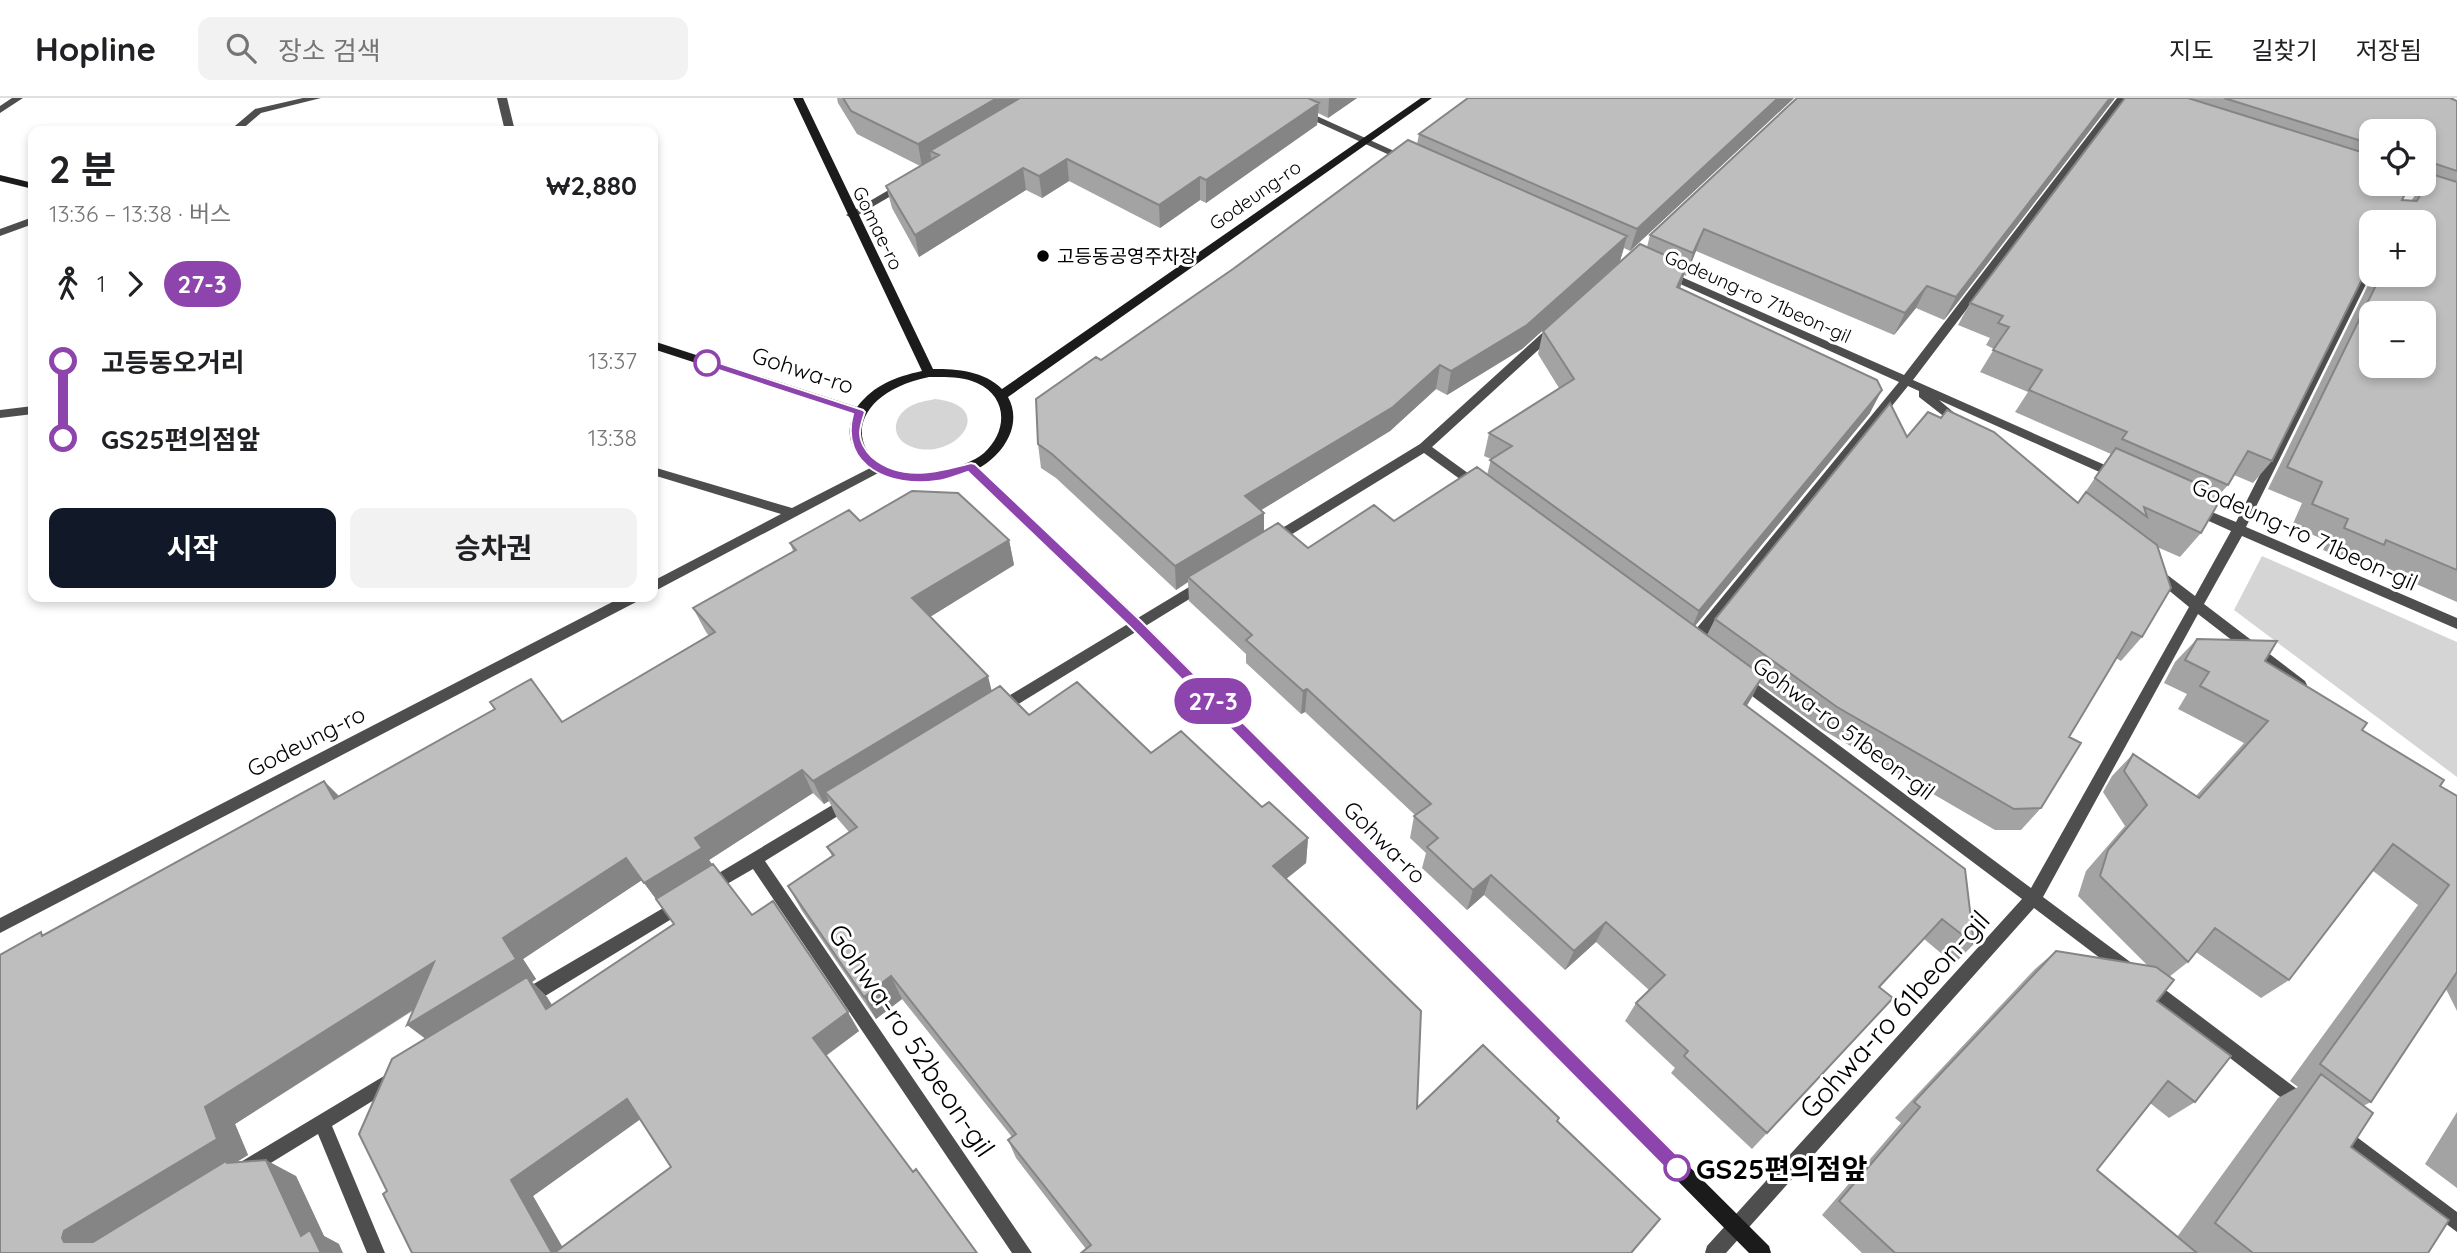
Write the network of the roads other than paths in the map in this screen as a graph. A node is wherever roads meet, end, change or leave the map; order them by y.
1 (18, 98) edge
2 (316, 98) edge
3 (502, 98) edge
4 (798, 98) edge
5 (1269, 98) edge
6 (1427, 98) edge
7 (2123, 98) edge
8 (2136, 102) edge
9 (0, 110) edge
10 (240, 126) edge
11 (509, 126) edge
12 (1366, 141) junction
13 (1416, 164) edge
14 (0, 178) edge
15 (910, 181) edge
16 (28, 185) edge
17 (2405, 196) edge
18 (2431, 196) edge
19 (2403, 200) edge
20 (2457, 204) edge
21 (851, 215) junction
22 (28, 222) edge
23 (0, 233) edge
24 (1657, 270) edge
25 (2360, 287) edge
26 (1562, 321) edge
27 (658, 347) edge
28 (929, 373) junction
29 (1906, 381) junction
30 (1002, 395) junction
31 (28, 411) edge
32 (859, 412) junction
33 (0, 414) edge
34 (1970, 431) edge
35 (1424, 447) junction
36 (971, 467) junction
37 (878, 468) junction
38 (658, 472) edge
39 (2128, 480) edge
40 (1491, 496) edge
41 (2177, 502) edge
42 (795, 513) junction
43 (2239, 529) junction
44 (1263, 546) edge
45 (2143, 564) edge
46 (1217, 575) edge
47 (658, 584) edge
48 (624, 602) edge
49 (2197, 606) junction
50 (1136, 624) junction
51 (2457, 624) edge
52 (1692, 644) edge
53 (1725, 668) edge
54 (2316, 697) edge
55 (981, 720) edge
56 (862, 793) edge
57 (755, 859) junction
58 (2034, 897) junction
59 (0, 926) edge
60 (509, 1008) edge
61 (404, 1072) edge
62 (322, 1122) junction
63 (227, 1180) edge
64 (2457, 1223) edge
65 (1738, 1228) junction
66 (376, 1253) edge
67 (1023, 1253) edge
68 (1714, 1253) edge
69 (1762, 1253) edge

1 - 9 street
2 - 10 street
3 - 11 street
4 - 21 street, Gomae-ro
5 - 12 street
6 - 12 street, Godeung-ro
7 - 8 street
7 - 29 street
12 - 13 street
12 - 30 street, Godeung-ro
14 - 16 street
15 - 21 street
17 - 19 street
18 - 20 street
21 - 28 street, Gomae-ro
22 - 23 street
24 - 29 street, Godeung-ro 71beon-gil
25 - 43 street, Gohwa-ro 61beon-gil
26 - 35 street
27 - 32 street, Gohwa-ro
28 - 30 street
28 - 32 street
29 - 34 street
29 - 39 street, Godeung-ro 71beon-gil
29 - 52 street
30 - 36 street
31 - 33 street
32 - 37 street
35 - 40 street
35 - 44 street
36 - 37 street
36 - 50 street, Gohwa-ro
37 - 42 street
38 - 42 street
41 - 43 street, Godeung-ro 71beon-gil
42 - 47 street
43 - 49 street, Gohwa-ro 61beon-gil
43 - 51 street, Godeung-ro 71beon-gil
45 - 49 street
46 - 50 street
48 - 59 street, Godeung-ro
49 - 54 street
49 - 58 street, Gohwa-ro 61beon-gil
50 - 55 street
50 - 65 street, Gohwa-ro
53 - 58 street, Gohwa-ro 51beon-gil
56 - 57 street
57 - 60 street
57 - 67 street, Gohwa-ro 52beon-gil
58 - 64 street
58 - 65 street, Gohwa-ro 61beon-gil
61 - 62 street
62 - 63 street
62 - 66 street
65 - 68 street, Gohwa-ro 61beon-gil
65 - 69 street, Gohwa-ro

